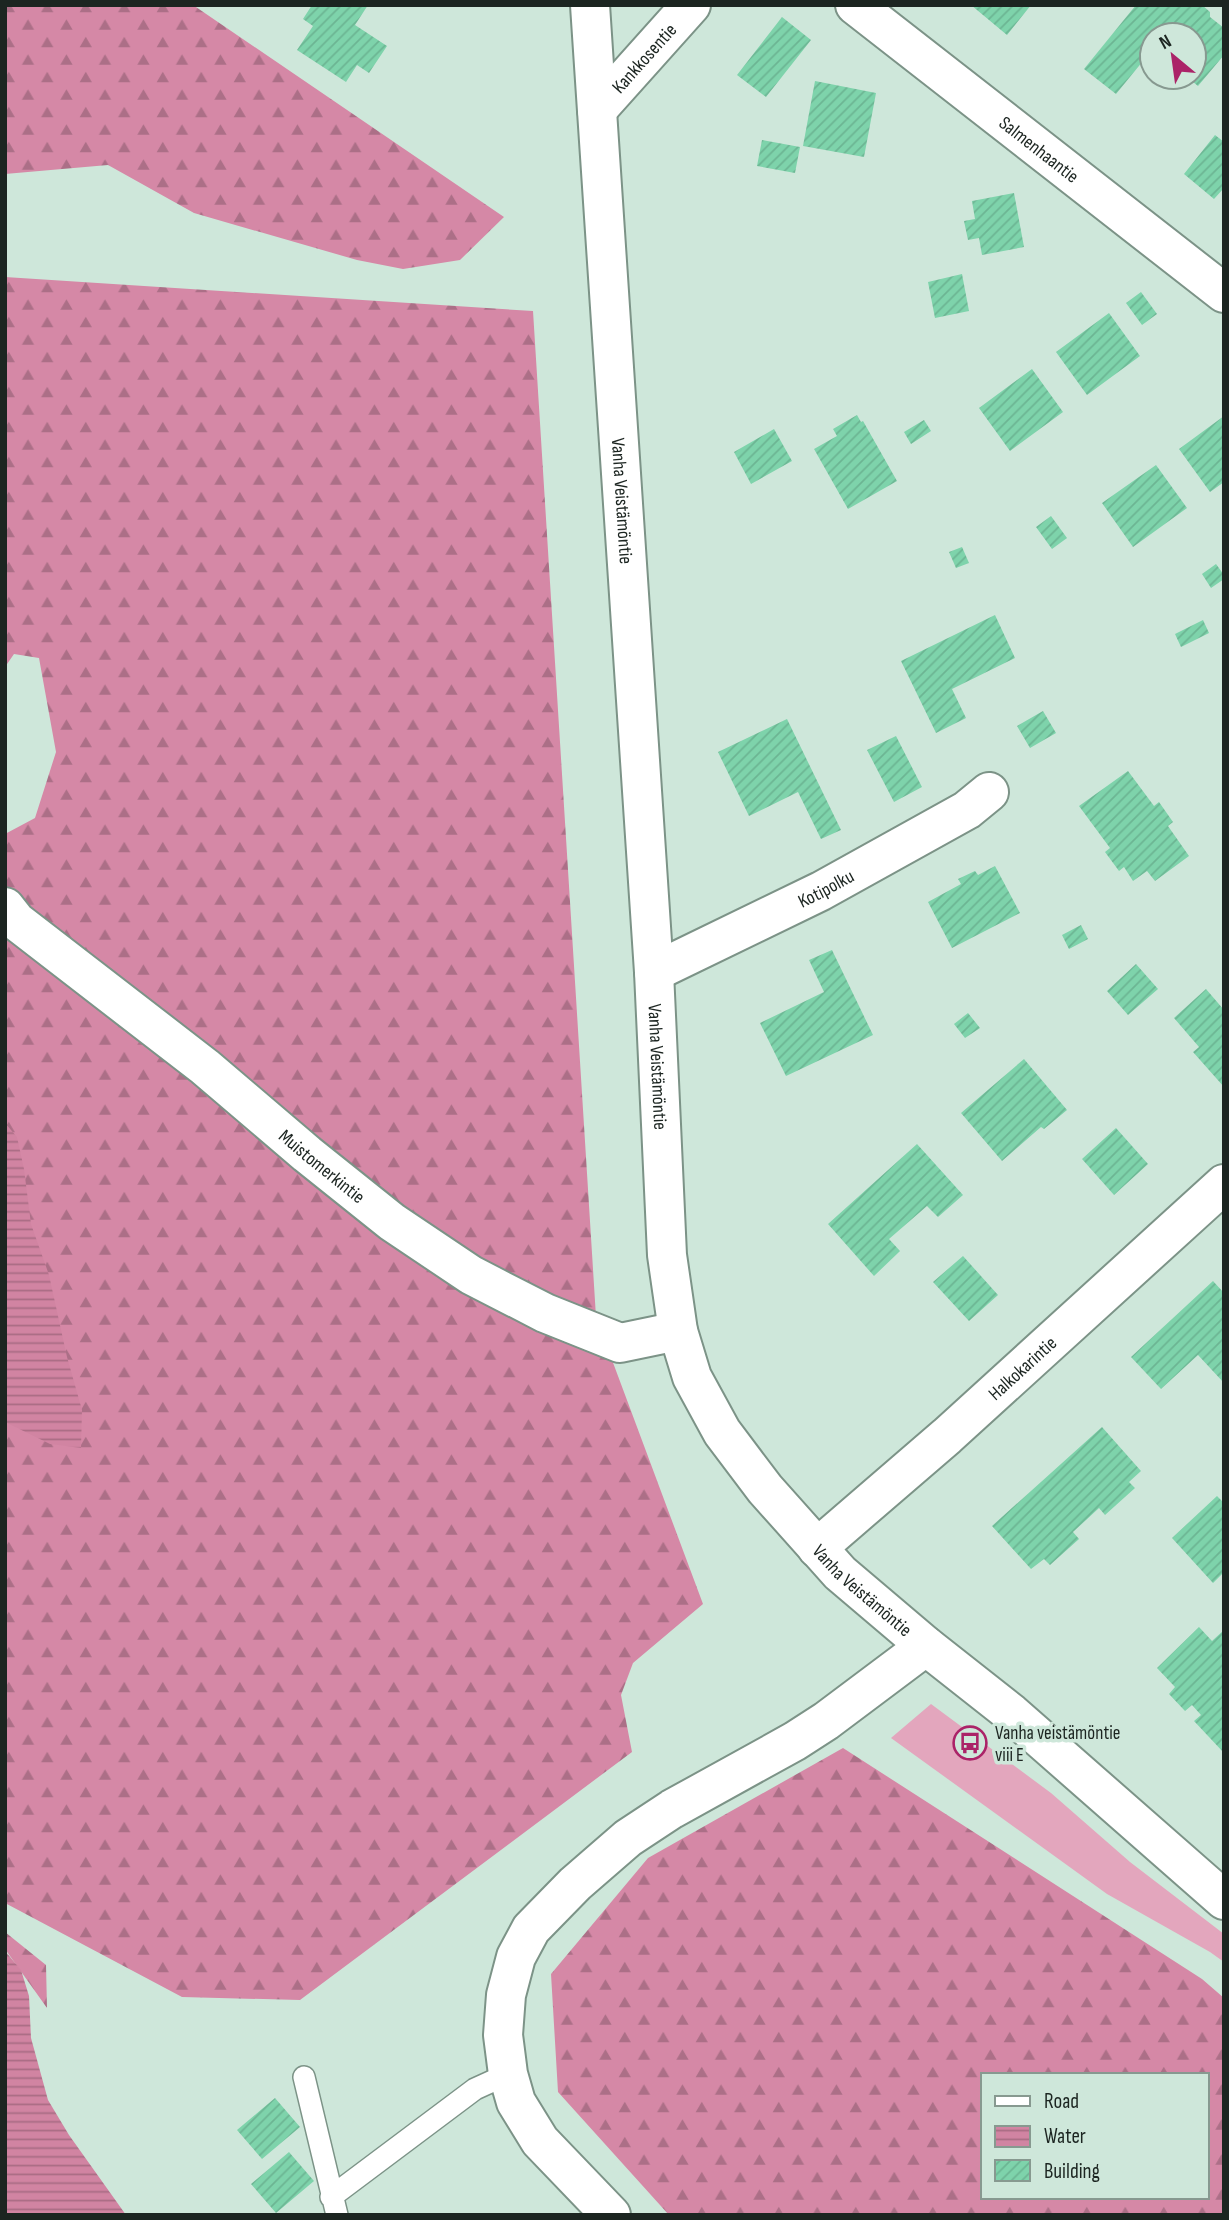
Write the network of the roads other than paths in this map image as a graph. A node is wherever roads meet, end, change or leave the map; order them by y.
1 (590, 5) edge
2 (691, 5) edge
3 (855, 5) edge
4 (597, 110) junction
5 (1224, 293) edge
6 (989, 792) dead end
7 (5, 907) edge
8 (654, 972) junction
9 (1218, 1201) edge
10 (678, 1331) junction
11 (817, 1548) junction
12 (926, 1646) junction
13 (1224, 1900) edge
14 (508, 2074) junction
15 (304, 2077) dead end
16 (334, 2206) edge
17 (611, 2215) edge

1 - 4 street, Vanha Veistämöntie
2 - 4 street, Kankkosentie
3 - 5 street, Salmenhaantie
4 - 8 street, Vanha Veistämöntie
6 - 8 street, Kotipolku
7 - 10 street, Muistomerkintie
8 - 10 street, Vanha Veistämöntie
9 - 11 street, Halkokarintie
10 - 11 street, Vanha Veistämöntie
11 - 12 street, Vanha Veistämöntie
12 - 13 street, Vanha Veistämöntie
12 - 14 street
14 - 16 lane
14 - 17 street
15 - 16 lane

